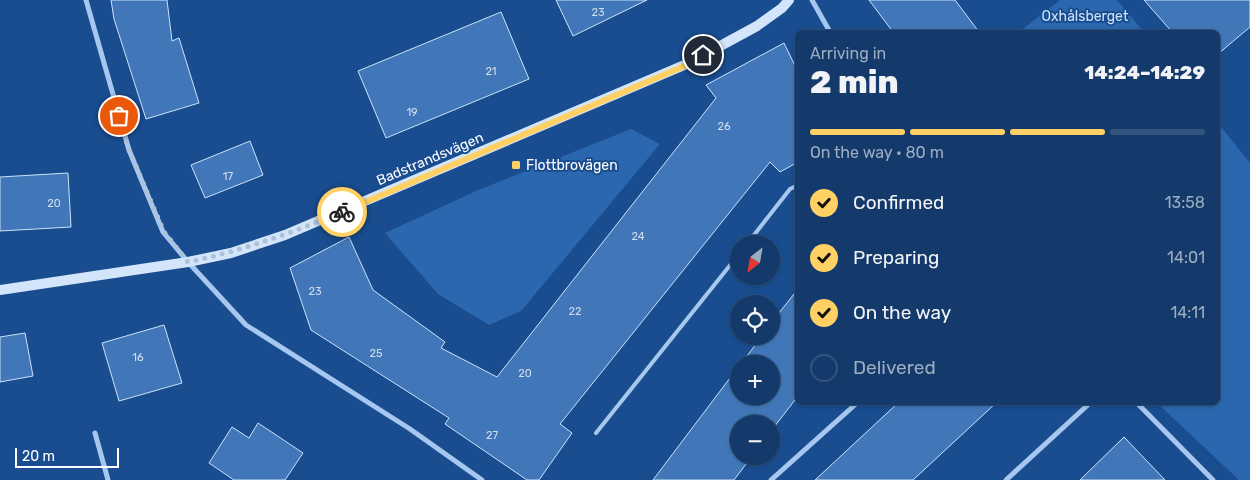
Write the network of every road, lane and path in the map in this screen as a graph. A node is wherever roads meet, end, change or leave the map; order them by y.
1 (86, 0) edge
2 (789, 0) edge
3 (812, 0) edge
4 (829, 30) edge
5 (795, 186) edge
6 (754, 235) edge
7 (188, 262) junction
8 (730, 265) edge
9 (0, 290) edge
10 (855, 405) edge
11 (1088, 405) edge
12 (1139, 405) edge
13 (95, 433) dead end
14 (596, 433) dead end
15 (473, 478) edge
16 (108, 480) edge
17 (482, 480) edge
18 (771, 480) edge
19 (1006, 480) edge
20 (1213, 480) edge

1 - 7 street
2 - 7 street, Badstrandsvägen
3 - 4 street
5 - 6 lane
7 - 9 street, Badstrandsvägen
7 - 15 street
8 - 14 lane
10 - 18 street
11 - 19 street
12 - 20 street
13 - 16 street
15 - 17 street

